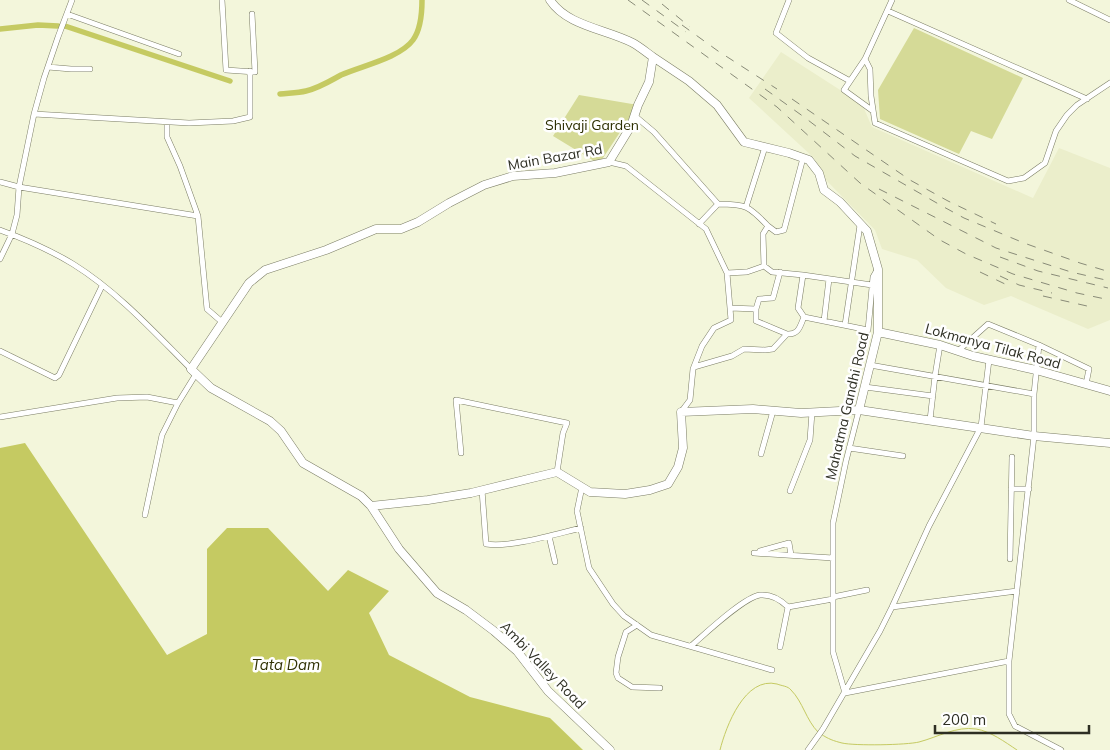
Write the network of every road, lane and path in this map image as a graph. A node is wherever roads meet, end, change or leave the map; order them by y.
1 (72, 0) edge
2 (222, 0) edge
3 (550, 0) edge
4 (789, 0) edge
5 (892, 0) edge
6 (1069, 0) edge
7 (888, 11) junction
8 (67, 14) junction
9 (252, 14) dead end
10 (1110, 20) edge
11 (179, 54) dead end
12 (653, 57) junction
13 (865, 59) junction
14 (48, 67) junction
15 (90, 69) dead end
16 (250, 71) junction
17 (850, 81) junction
18 (1110, 84) edge
19 (1087, 100) junction
20 (873, 112) junction
21 (34, 114) junction
22 (635, 116) junction
23 (167, 122) junction
24 (766, 147) junction
25 (803, 158) junction
26 (609, 162) junction
27 (0, 182) edge
28 (18, 188) junction
29 (718, 204) junction
30 (746, 207) junction
31 (198, 216) junction
32 (699, 224) junction
33 (860, 225) junction
34 (768, 226) junction
35 (0, 230) edge
36 (12, 234) junction
37 (0, 259) edge
38 (764, 266) junction
39 (878, 269) junction
40 (780, 272) junction
41 (727, 273) junction
42 (803, 275) junction
43 (829, 279) junction
44 (850, 282) junction
45 (872, 285) junction
46 (102, 286) junction
47 (730, 308) junction
48 (756, 309) junction
49 (804, 317) junction
50 (824, 321) junction
51 (222, 322) junction
52 (845, 325) junction
53 (868, 330) junction
54 (878, 332) junction
55 (787, 334) junction
56 (940, 345) junction
57 (1039, 345) junction
58 (0, 350) edge
59 (958, 351) junction
60 (989, 360) junction
61 (870, 365) junction
62 (694, 367) junction
63 (1036, 370) junction
64 (193, 372) junction
65 (935, 376) junction
66 (1086, 384) junction
67 (986, 385) junction
68 (865, 387) junction
69 (1110, 390) edge
70 (1034, 394) junction
71 (933, 396) junction
72 (178, 403) junction
73 (859, 410) junction
74 (773, 411) junction
75 (681, 412) junction
76 (812, 412) junction
77 (0, 416) edge
78 (930, 420) junction
79 (981, 427) junction
80 (1034, 436) junction
81 (1110, 443) edge
82 (849, 448) junction
83 (461, 453) dead end
84 (761, 454) dead end
85 (903, 456) dead end
86 (1012, 457) dead end
87 (557, 472) junction
88 (582, 487) junction
89 (1011, 489) junction
90 (1029, 489) junction
91 (482, 490) junction
92 (790, 491) dead end
93 (371, 506) junction
94 (145, 515) dead end
95 (581, 528) junction
96 (549, 536) junction
97 (791, 555) junction
98 (833, 558) junction
99 (1010, 559) dead end
100 (555, 562) dead end
101 (867, 590) dead end
102 (1017, 591) junction
103 (833, 598) junction
104 (788, 607) junction
105 (892, 607) junction
106 (637, 625) junction
107 (691, 646) junction
108 (780, 647) dead end
109 (1009, 661) junction
110 (772, 670) dead end
111 (660, 688) dead end
112 (844, 693) junction
113 (610, 750) edge
114 (808, 750) edge
115 (1061, 750) edge

1 - 8 street
2 - 16 street
3 - 12 main road
4 - 17 street
5 - 7 street
6 - 10 street
7 - 13 street
7 - 19 street
8 - 11 street
8 - 14 street
9 - 16 street
12 - 22 main road, Main Bazar Rd
12 - 24 main road, Mahatma Gandhi Road
13 - 17 street
13 - 20 street
14 - 15 street
14 - 21 street
16 - 23 street
17 - 20 street
18 - 19 street
19 - 20 street
21 - 23 street
21 - 28 street
22 - 26 main road, Main Bazar Rd
22 - 29 street
23 - 31 street
24 - 25 main road, Mahatma Gandhi Road
24 - 30 street
25 - 33 main road, Mahatma Gandhi Road
25 - 34 street
26 - 32 street
26 - 51 main road, Main Bazar Rd
27 - 28 street
28 - 31 street
28 - 36 street
29 - 30 street
29 - 32 street
30 - 34 street
31 - 51 street
32 - 41 street
33 - 39 main road, Mahatma Gandhi Road
33 - 44 street
34 - 38 street
35 - 36 street
36 - 37 street
36 - 46 street
38 - 40 street
38 - 41 street
39 - 45 street
39 - 54 main road, Mahatma Gandhi Road
40 - 42 street
40 - 48 street
41 - 47 street
42 - 43 street
42 - 49 street
43 - 44 street
43 - 50 street
44 - 45 street
44 - 52 street
45 - 53 street
46 - 58 street
46 - 64 street
47 - 48 street
47 - 62 street
48 - 55 street
49 - 50 street, Lokmanya Tilak Road
49 - 55 street
50 - 52 street, Lokmanya Tilak Road
51 - 64 main road, Main Bazar Rd
52 - 53 street, Lokmanya Tilak Road
53 - 54 street, Lokmanya Tilak Road
54 - 56 main road, Lokmanya Tilak Road
54 - 61 main road, Mahatma Gandhi Road
55 - 62 street
56 - 59 main road, Lokmanya Tilak Road
56 - 65 street
57 - 59 street
57 - 63 street
57 - 66 street
59 - 60 main road, Lokmanya Tilak Road
60 - 63 main road, Lokmanya Tilak Road
60 - 67 street
61 - 65 street
61 - 68 main road, Mahatma Gandhi Road
62 - 75 street
63 - 66 main road, Lokmanya Tilak Road
63 - 70 street
64 - 72 street
64 - 93 main road, Ambi Valley Road
65 - 67 street
65 - 71 street
66 - 69 main road, Lokmanya Tilak Road
67 - 70 street
67 - 79 street
68 - 71 street
68 - 73 main road, Mahatma Gandhi Road
70 - 80 street
71 - 78 street
72 - 77 street
72 - 94 street
73 - 76 main road
73 - 78 main road
73 - 82 street, Mahatma Gandhi Road
74 - 75 main road
74 - 76 main road
74 - 84 street
75 - 88 main road
76 - 92 street
78 - 79 main road
79 - 80 main road
79 - 105 street
80 - 81 main road
80 - 90 street
82 - 85 street
82 - 98 street, Mahatma Gandhi Road
83 - 87 street
86 - 89 street
87 - 88 main road
87 - 91 main road
88 - 95 street
89 - 90 street
89 - 99 street
90 - 102 street
91 - 93 main road
91 - 96 street
93 - 113 main road, Ambi Valley Road
95 - 96 street
95 - 106 street
96 - 100 street
97 - 97 street
97 - 98 street
98 - 103 street, Mahatma Gandhi Road
101 - 103 street
102 - 105 street
102 - 109 street
103 - 104 street
103 - 112 street, Mahatma Gandhi Road
104 - 107 street
104 - 108 street
105 - 112 street
106 - 107 street
106 - 111 street
107 - 110 street
109 - 112 street
109 - 115 street
112 - 114 street

